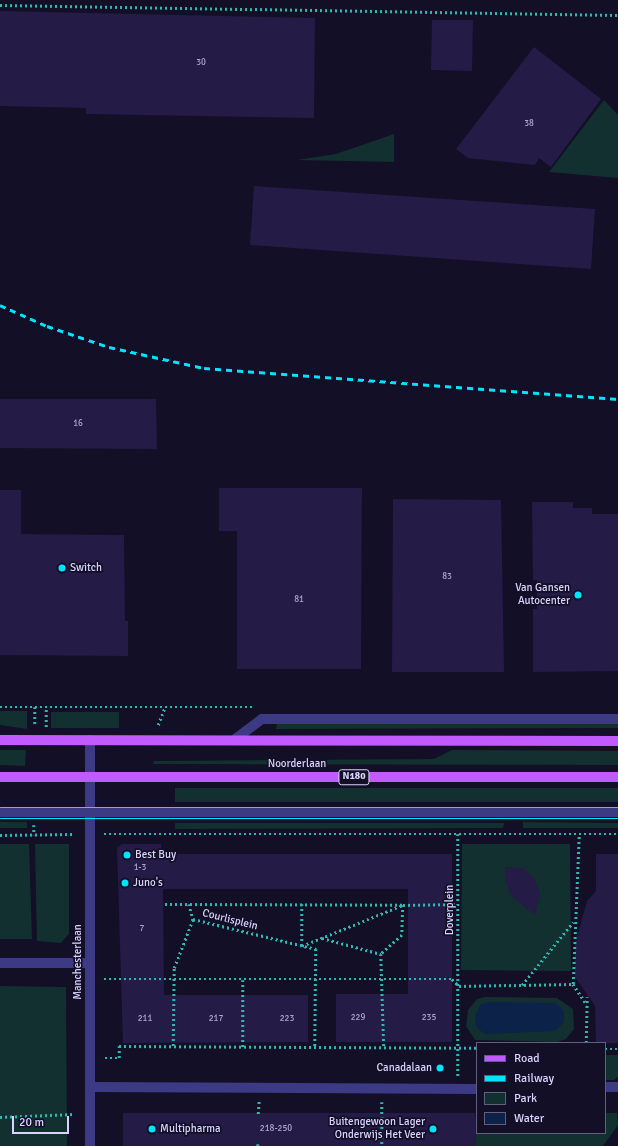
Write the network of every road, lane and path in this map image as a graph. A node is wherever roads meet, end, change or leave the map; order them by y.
1 (0, 5) edge
2 (618, 15) edge
3 (618, 719) edge
4 (0, 740) edge
5 (90, 740) junction
6 (234, 740) junction
7 (618, 741) edge
8 (0, 777) edge
9 (90, 777) junction
10 (618, 777) edge
11 (0, 812) edge
12 (618, 812) edge
13 (90, 813) junction
14 (90, 834) junction
15 (458, 834) junction
16 (580, 834) junction
17 (618, 834) edge
18 (0, 835) edge
19 (165, 904) dead end
20 (189, 904) junction
21 (302, 904) junction
22 (403, 904) junction
23 (458, 904) junction
24 (193, 919) junction
25 (574, 921) junction
26 (322, 938) junction
27 (302, 946) junction
28 (381, 954) junction
29 (90, 963) junction
30 (0, 964) edge
31 (90, 979) junction
32 (173, 979) junction
33 (243, 980) junction
34 (315, 980) junction
35 (384, 980) junction
36 (573, 984) junction
37 (522, 985) junction
38 (459, 986) junction
39 (587, 997) dead end
40 (587, 1005) junction
41 (586, 1042) edge
42 (173, 1046) junction
43 (243, 1047) junction
44 (315, 1048) junction
45 (384, 1048) junction
46 (459, 1048) junction
47 (476, 1048) edge
48 (606, 1049) edge
49 (618, 1049) edge
50 (90, 1058) junction
51 (90, 1087) junction
52 (606, 1087) edge
53 (618, 1087) edge
54 (382, 1089) junction
55 (458, 1089) junction
56 (476, 1089) edge
57 (90, 1114) junction
58 (0, 1117) edge
59 (90, 1146) edge
60 (382, 1146) edge

1 - 2 path
3 - 6 street
4 - 5 main road
5 - 6 main road
5 - 9 street, Manchesterlaan
6 - 7 main road
8 - 9 main road, Noorderlaan / N180
9 - 10 main road, Noorderlaan / N180
9 - 13 street, Manchesterlaan
11 - 13 street
12 - 13 street
13 - 14 street, Manchesterlaan
14 - 15 path
14 - 18 path
14 - 29 street, Manchesterlaan
15 - 16 path
15 - 23 path, Doverplein
16 - 17 path
16 - 25 path
19 - 20 path, Courlisplein
20 - 21 path, Courlisplein
20 - 24 path
21 - 22 path, Courlisplein
21 - 27 path
22 - 23 path, Courlisplein
22 - 26 path, Courlisplein
22 - 28 path
23 - 38 path, Doverplein
24 - 27 path, Courlisplein
24 - 32 path, Courlisplein
25 - 36 path
25 - 37 path
26 - 27 path, Courlisplein
26 - 28 path
27 - 34 path, Courlisplein
28 - 35 path
29 - 30 street
29 - 31 street, Manchesterlaan
31 - 32 path
31 - 50 street, Manchesterlaan
32 - 33 path
32 - 42 path, Courlisplein
33 - 34 path
33 - 43 path
34 - 35 path
34 - 44 path, Courlisplein
35 - 38 path
35 - 45 path
36 - 37 path
36 - 40 path
37 - 38 path
38 - 46 path, Doverplein
39 - 40 path
40 - 41 path
42 - 43 path
42 - 50 path
43 - 44 path
44 - 45 path
45 - 46 path
46 - 47 path
46 - 55 path, Doverplein
48 - 49 path
50 - 51 street, Manchesterlaan
51 - 54 street
51 - 57 street, Manchesterlaan
52 - 53 street
54 - 55 street
54 - 60 path
55 - 56 street
57 - 58 path
57 - 59 street, Manchesterlaan

